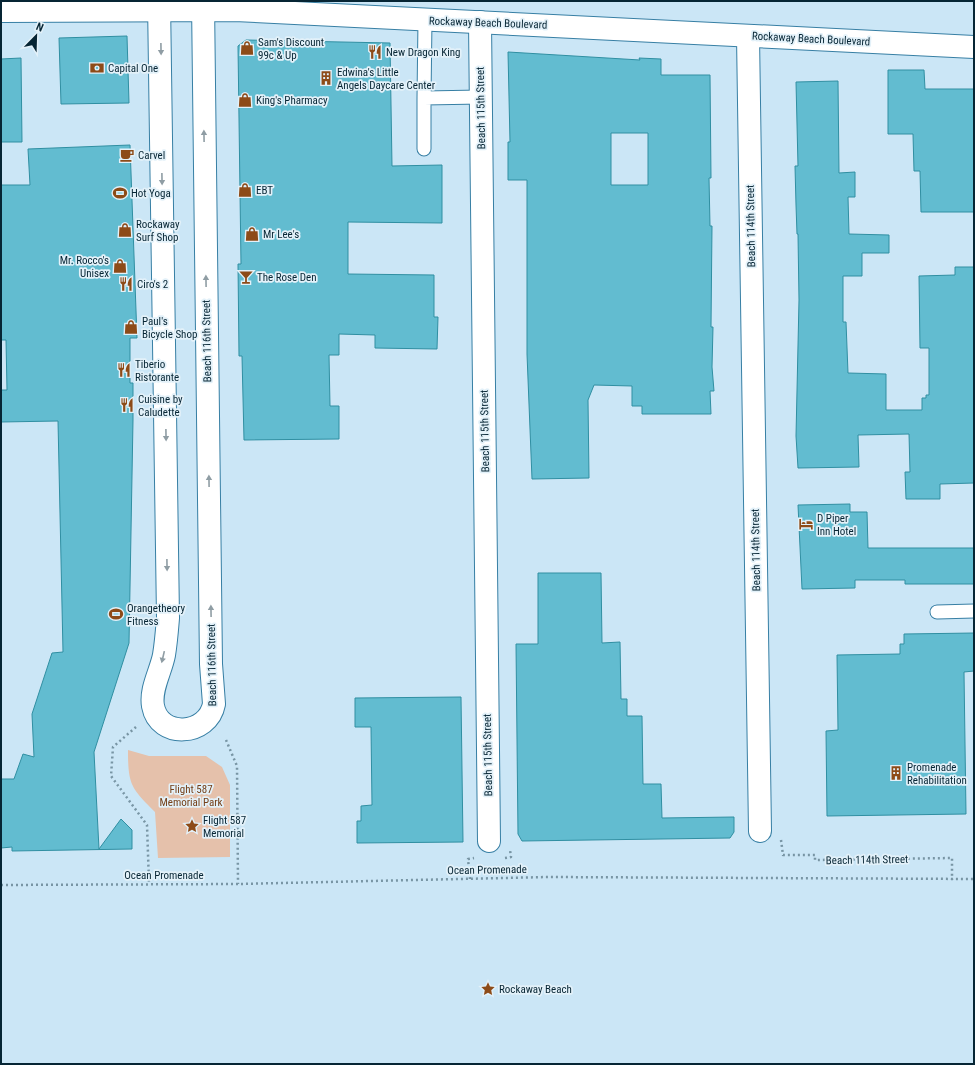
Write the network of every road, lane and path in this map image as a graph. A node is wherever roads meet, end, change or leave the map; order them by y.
1 (159, 6) edge
2 (203, 6) edge
3 (1, 11) edge
4 (425, 20) junction
5 (480, 22) junction
6 (748, 36) junction
7 (974, 47) edge
8 (481, 97) junction
9 (424, 98) junction
10 (424, 150) dead end
11 (974, 611) edge
12 (937, 612) dead end
13 (136, 726) dead end
14 (226, 740) dead end
15 (760, 831) joint
16 (489, 841) dead end
17 (974, 879) edge
18 (952, 880) junction
19 (149, 883) junction
20 (238, 884) junction
21 (1, 885) edge

1 - 2 street, Rockaway Beach Boulevard
1 -> 2 street, Beach 116th Street
1 - 3 street, Rockaway Beach Boulevard
2 - 4 street, Rockaway Beach Boulevard
4 - 5 street, Rockaway Beach Boulevard
4 - 9 lane
5 - 6 street, Rockaway Beach Boulevard
5 - 8 street, Beach 115th Street
6 - 7 street, Rockaway Beach Boulevard
6 - 15 street, Beach 114th Street
8 - 9 lane
8 - 16 street, Beach 115th Street
9 - 10 lane
11 - 12 lane
13 - 19 path
14 - 20 path
15 - 18 path, Beach 114th Street
17 - 18 path, Ocean Promenade
18 - 20 path, Ocean Promenade
19 - 20 path, Ocean Promenade
19 - 21 path, Ocean Promenade

